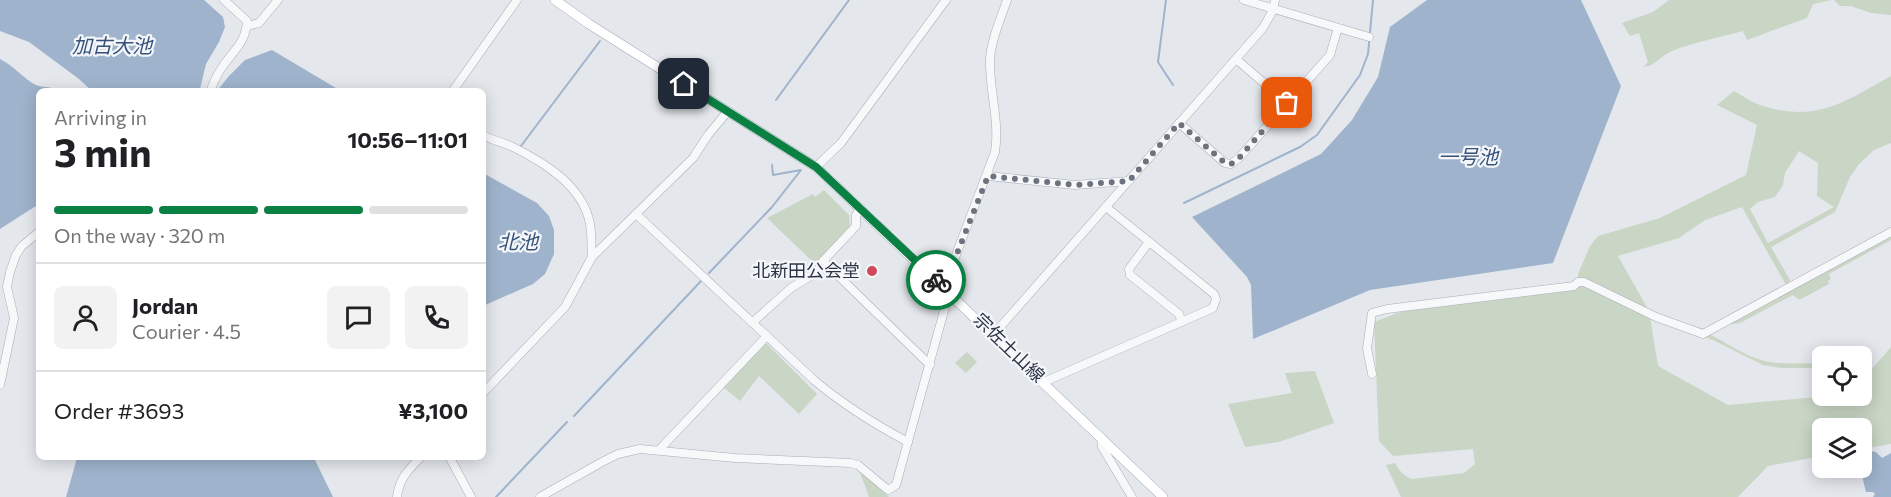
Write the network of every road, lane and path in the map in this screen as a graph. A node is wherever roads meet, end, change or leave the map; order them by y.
1 (224, 0) edge
2 (278, 0) edge
3 (517, 0) edge
4 (555, 0) edge
5 (945, 0) edge
6 (1007, 0) edge
7 (1244, 0) edge
8 (1275, 0) edge
9 (1273, 10) junction
10 (247, 26) junction
11 (1337, 31) dead end
12 (1369, 37) dead end
13 (1236, 58) junction
14 (212, 88) edge
15 (455, 88) edge
16 (1287, 103) junction
17 (728, 111) junction
18 (1179, 123) junction
19 (486, 137) edge
20 (816, 167) junction
21 (988, 176) junction
22 (1129, 181) junction
23 (1106, 207) junction
24 (861, 208) junction
25 (636, 214) junction
26 (1891, 232) edge
27 (36, 234) edge
28 (1149, 242) junction
29 (592, 257) junction
30 (822, 261) junction
31 (947, 289) junction
32 (753, 321) junction
33 (1182, 322) junction
34 (994, 334) junction
35 (767, 336) junction
36 (930, 365) junction
37 (1372, 374) dead end
38 (1044, 382) junction
39 (0, 385) edge
40 (486, 390) edge
41 (1101, 437) junction
42 (908, 442) junction
43 (659, 450) junction
44 (418, 460) edge
45 (451, 460) edge
46 (397, 497) edge
47 (471, 497) edge
48 (540, 497) edge
49 (1132, 497) edge
50 (1163, 497) edge

1 - 10 street
2 - 10 street
3 - 15 street
4 - 17 main road, 宗佐土山線
5 - 20 street
6 - 21 street
7 - 9 street
8 - 9 street
9 - 12 street
9 - 13 street
10 - 14 street
11 - 16 street
13 - 16 street
13 - 18 street
16 - 18 street
17 - 20 main road, 宗佐土山線
17 - 25 street
18 - 22 street
19 - 29 street
20 - 24 main road, 宗佐土山線
21 - 22 street
21 - 31 street
22 - 23 street
23 - 28 street
23 - 34 street
24 - 30 street
24 - 31 main road, 宗佐土山線
25 - 29 street
25 - 32 street
26 - 37 street
27 - 39 street
28 - 33 street
28 - 33 street
29 - 40 street
30 - 32 street
30 - 36 street
31 - 34 main road, 宗佐土山線
31 - 36 street
32 - 35 street
33 - 38 street
34 - 38 main road, 宗佐土山線
35 - 42 street
35 - 43 street
36 - 42 street
38 - 41 main road, 宗佐土山線
41 - 49 street
41 - 50 main road, 宗佐土山線
42 - 43 street
43 - 48 street
44 - 46 street
45 - 47 street

